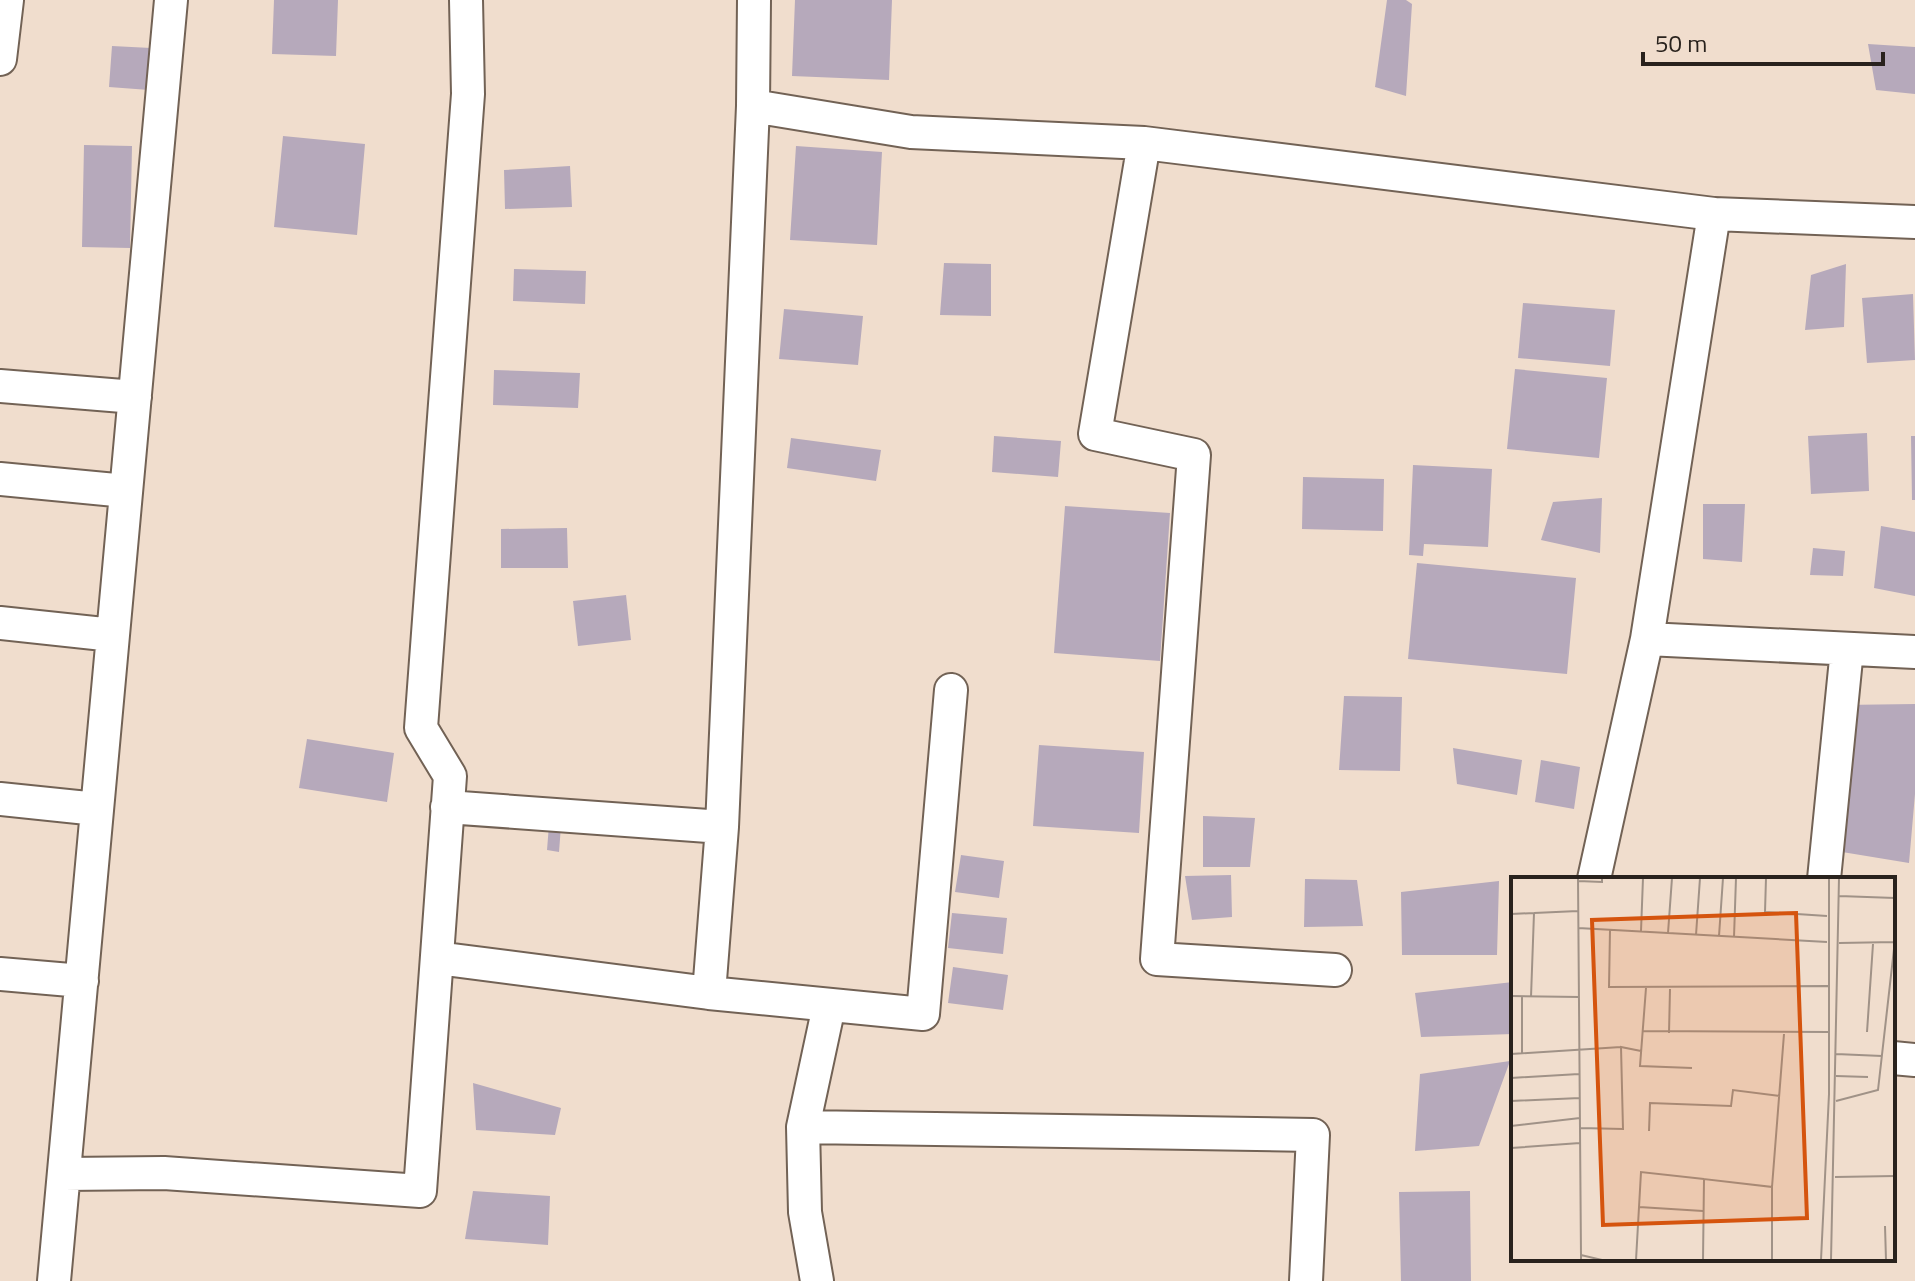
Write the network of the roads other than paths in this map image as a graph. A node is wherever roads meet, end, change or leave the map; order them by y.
1 (7, 0) edge
2 (171, 0) edge
3 (466, 0) edge
4 (754, 0) edge
5 (0, 59) edge
6 (753, 106) junction
7 (1144, 143) junction
8 (1714, 214) junction
9 (1915, 222) edge
10 (0, 386) edge
11 (135, 397) junction
12 (0, 479) edge
13 (126, 491) junction
14 (0, 623) edge
15 (113, 635) junction
16 (1647, 639) junction
17 (1847, 649) junction
18 (1915, 652) edge
19 (951, 690) dead end
20 (0, 799) edge
21 (447, 807) junction
22 (97, 809) junction
23 (722, 827) junction
24 (1594, 877) edge
25 (1824, 877) edge
26 (437, 958) junction
27 (1335, 970) dead end
28 (0, 974) edge
29 (82, 981) junction
30 (709, 993) junction
31 (829, 1006) junction
32 (1895, 1058) edge
33 (1915, 1060) edge
34 (803, 1127) junction
35 (64, 1174) junction
36 (54, 1281) edge
37 (817, 1281) edge
38 (1306, 1281) edge

1 - 5 street
2 - 11 street
3 - 21 street
4 - 6 street
6 - 7 street
6 - 23 street
7 - 8 street
7 - 27 street
8 - 9 street
8 - 16 street
10 - 11 street
11 - 13 street
12 - 13 street
13 - 15 street
14 - 15 street
15 - 22 street
16 - 17 street
16 - 24 street
17 - 18 street
17 - 25 street
19 - 31 street
20 - 22 street
21 - 23 street
21 - 26 street
22 - 29 street
23 - 30 street
26 - 30 street
26 - 35 street
28 - 29 street
29 - 35 street
30 - 31 street
31 - 34 street
32 - 33 street
34 - 37 street
34 - 38 street
35 - 36 street

